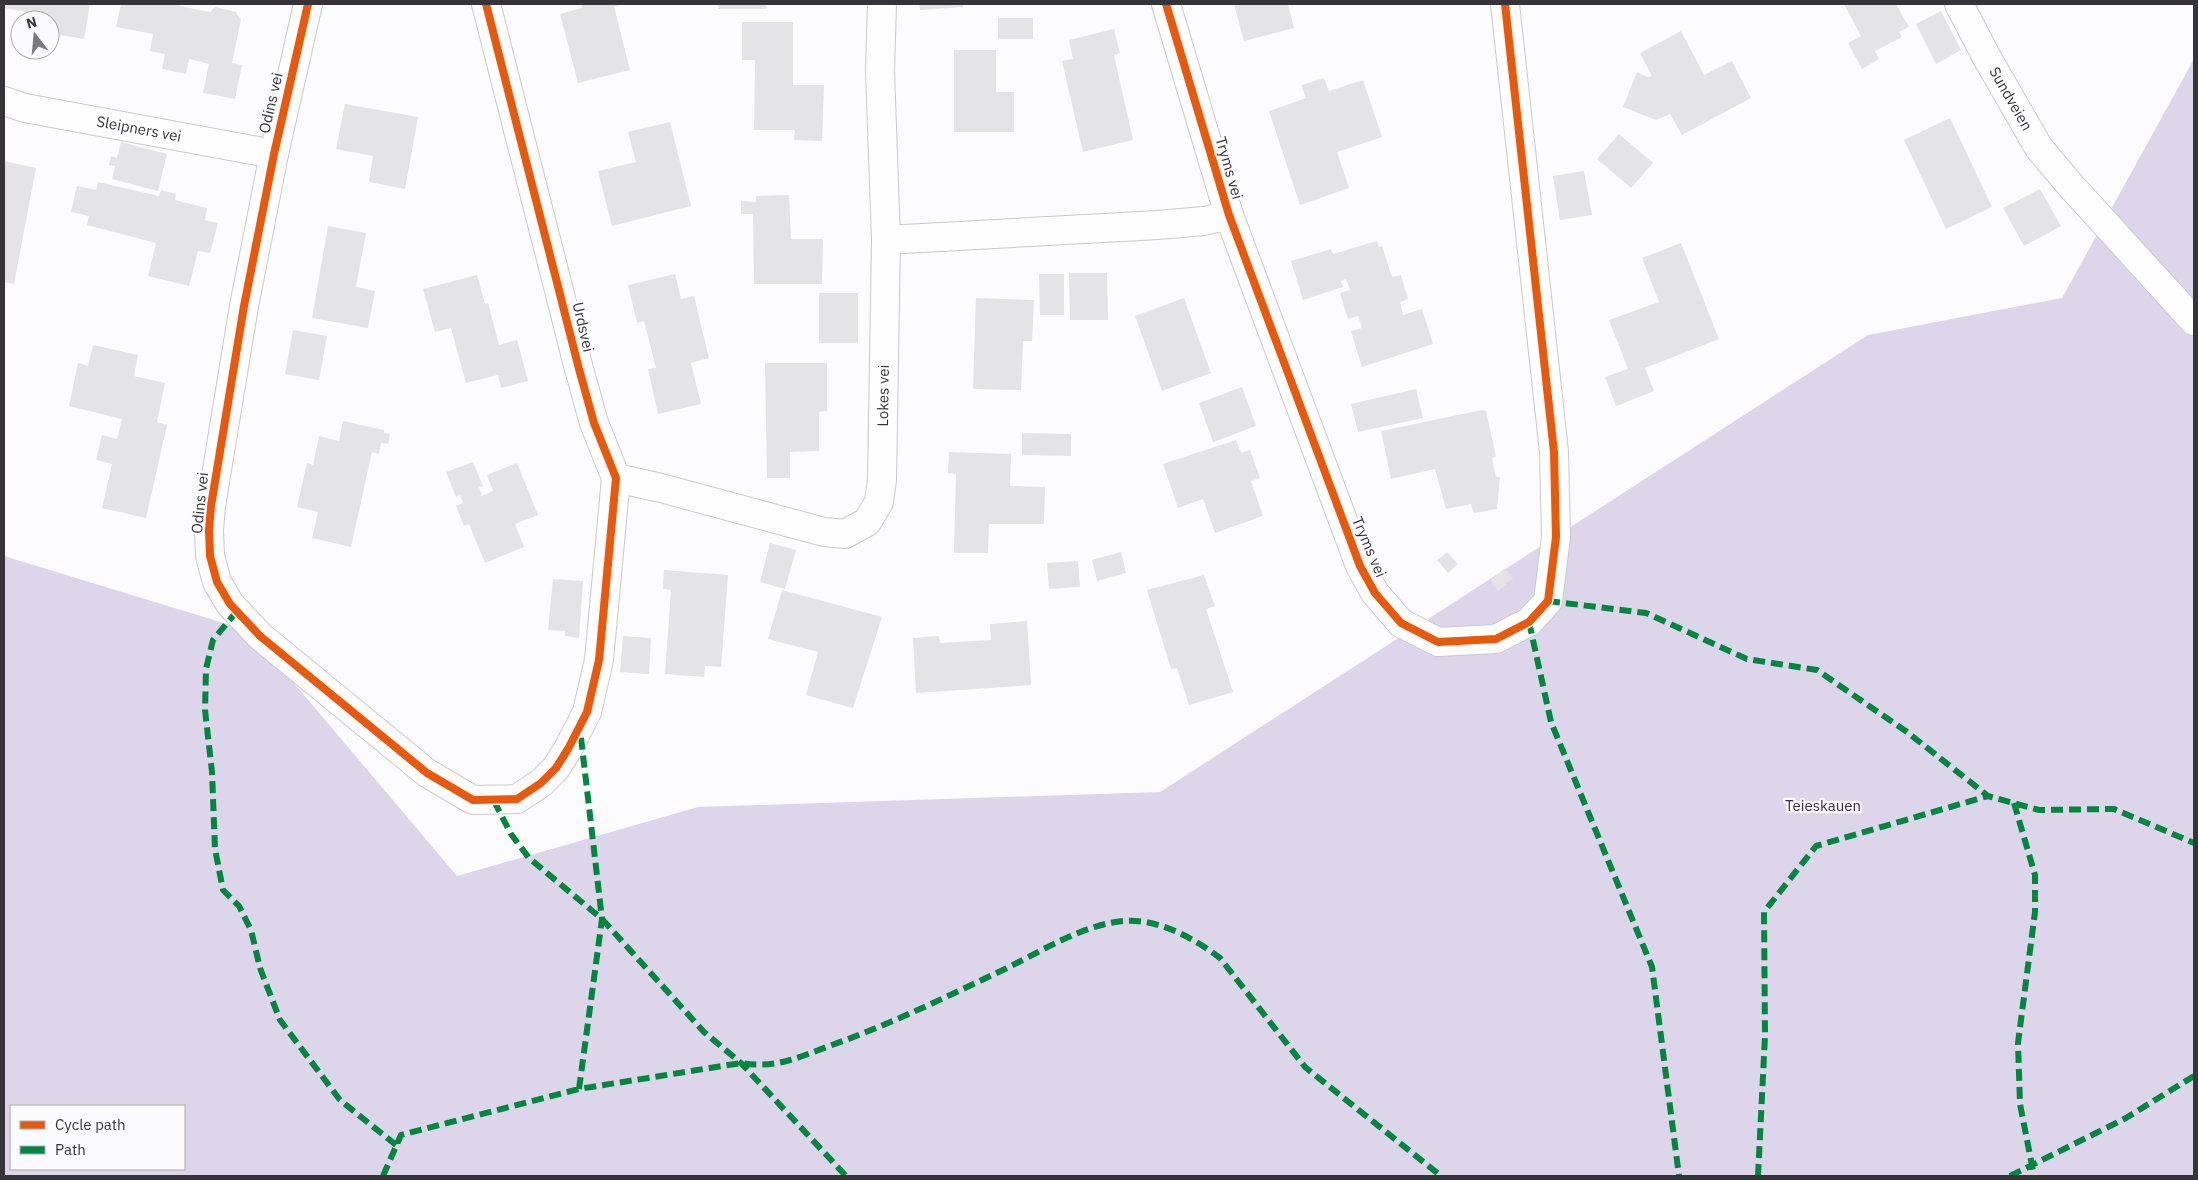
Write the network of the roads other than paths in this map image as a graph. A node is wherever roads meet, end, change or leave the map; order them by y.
1 (308, 4) edge
2 (486, 4) edge
3 (882, 4) edge
4 (1166, 4) edge
5 (1506, 4) edge
6 (1959, 4) edge
7 (4, 101) edge
8 (274, 154) junction
9 (1229, 215) junction
10 (886, 240) junction
11 (2194, 321) edge
12 (616, 478) junction
13 (599, 660) joint

1 - 8 street, Odins vei
2 - 12 street, Urdsvei
3 - 10 street, Lokes vei
4 - 9 street, Tryms vei
5 - 9 street, Tryms vei
6 - 11 street, Sundveien
7 - 8 street, Sleipners vei
8 - 13 street, Odins vei
9 - 10 street
10 - 12 street, Lokes vei
12 - 13 street, Urdsvei

